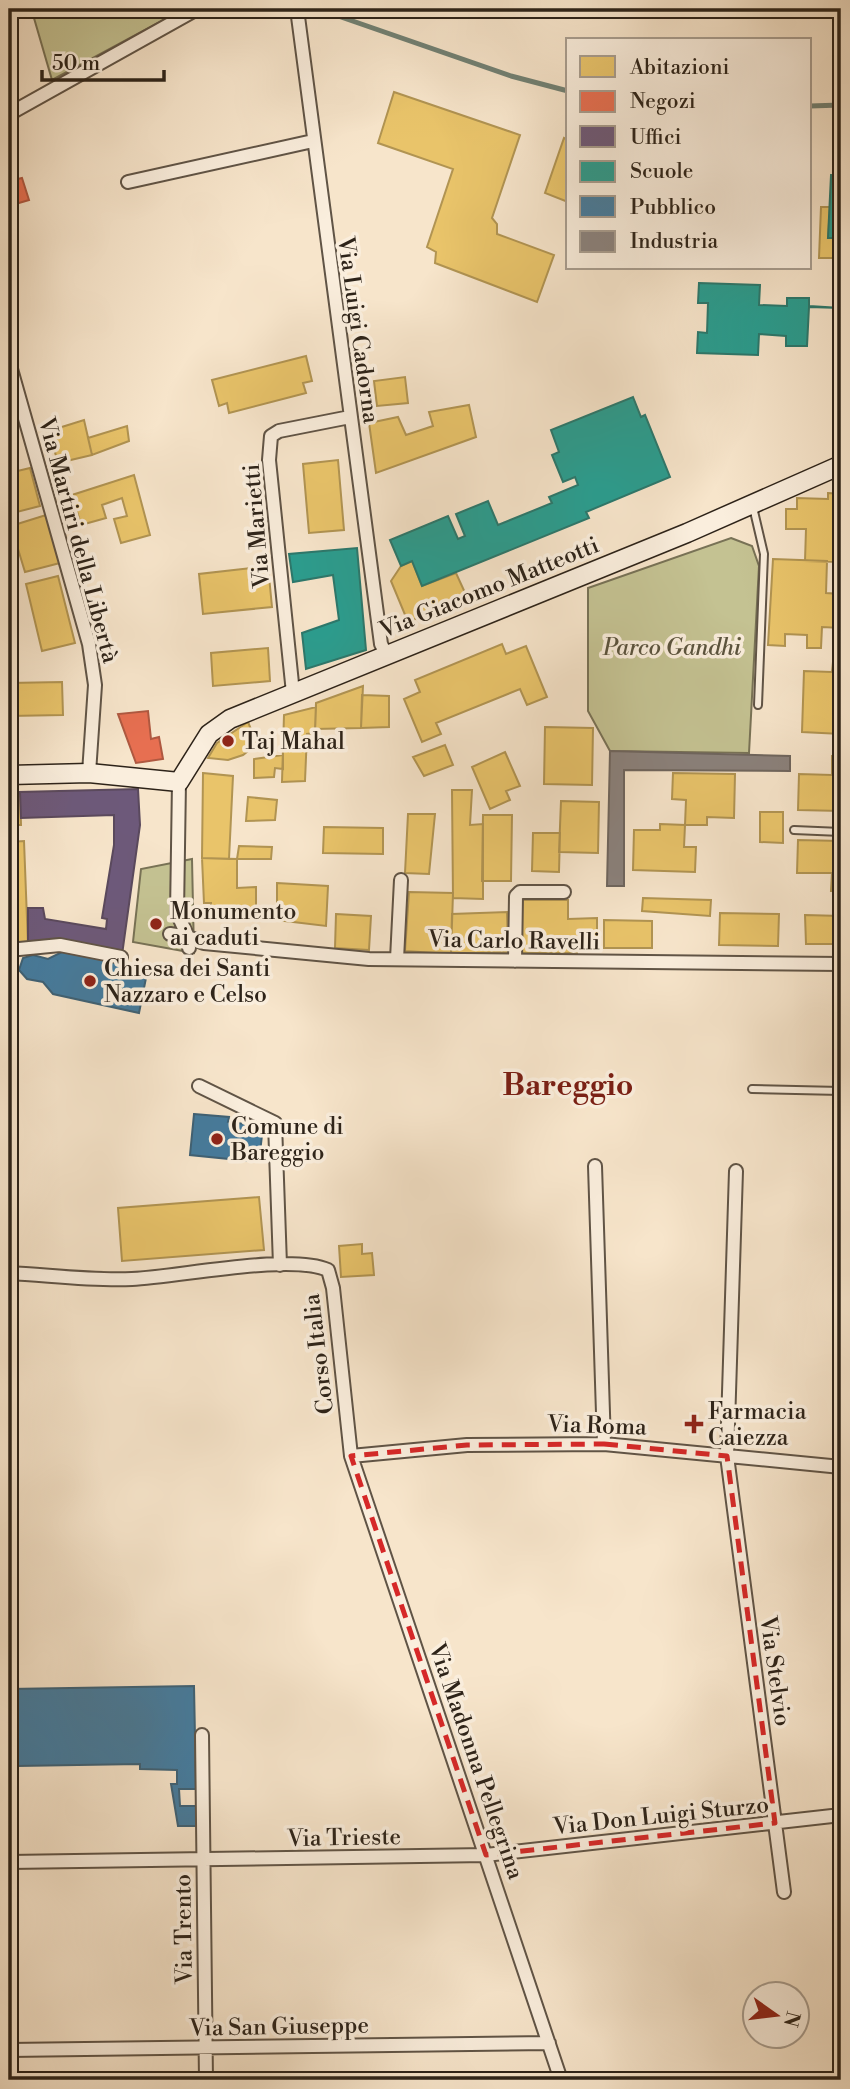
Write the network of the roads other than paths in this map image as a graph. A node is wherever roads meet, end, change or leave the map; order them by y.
1 (197, 9) edge
2 (297, 9) edge
3 (11, 113) edge
4 (313, 141) junction
5 (128, 182) dead end
6 (9, 362) edge
7 (15, 409) edge
8 (350, 417) junction
9 (841, 465) edge
10 (752, 505) junction
11 (387, 656) junction
12 (293, 694) junction
13 (758, 705) dead end
14 (89, 773) junction
15 (9, 775) edge
16 (179, 782) junction
17 (794, 830) dead end
18 (841, 832) edge
19 (401, 880) dead end
20 (564, 892) dead end
21 (170, 934) dead end
22 (188, 942) junction
23 (9, 950) edge
24 (121, 957) dead end
25 (397, 959) junction
26 (515, 961) junction
27 (841, 964) edge
28 (199, 1086) dead end
29 (752, 1089) dead end
30 (841, 1091) edge
31 (595, 1166) dead end
32 (736, 1171) dead end
33 (280, 1265) junction
34 (9, 1273) edge
35 (604, 1444) junction
36 (351, 1456) junction
37 (727, 1456) junction
38 (841, 1467) edge
39 (202, 1735) dead end
40 (841, 1815) edge
41 (775, 1823) junction
42 (486, 1855) junction
43 (203, 1861) junction
44 (9, 1862) edge
45 (784, 1892) dead end
46 (549, 2043) junction
47 (206, 2048) junction
48 (9, 2050) edge
49 (206, 2080) edge
50 (561, 2080) edge

1 - 3 street
2 - 4 street, Via Luigi Cadorna
4 - 5 street
4 - 8 street, Via Luigi Cadorna
6 - 7 street, Via Martiri della Libertà
7 - 14 street, Via Martiri della Libertà
8 - 11 street, Via Luigi Cadorna
8 - 12 street, Via Marietti
9 - 10 street, Via Giacomo Matteotti
10 - 11 street, Via Giacomo Matteotti
10 - 13 lane
11 - 12 street, Via Giacomo Matteotti
12 - 16 street, Via Giacomo Matteotti
14 - 15 street
14 - 16 street
16 - 22 street
17 - 18 lane
19 - 25 street
20 - 26 street
21 - 22 street, Via Carlo Ravelli
22 - 25 street, Via Carlo Ravelli
23 - 24 street
25 - 26 street, Via Carlo Ravelli
26 - 27 street, Via Carlo Ravelli
28 - 33 street
29 - 30 lane
31 - 35 street
32 - 37 street, Via Stelvio
33 - 34 street
33 - 36 street, Corso Italia
35 - 36 street, Via Roma
35 - 37 street, Via Roma
36 - 42 street, Via Madonna Pellegrina
37 - 38 street, Via Roma
37 - 41 street, Via Stelvio
39 - 43 street
40 - 41 street, Via Don Luigi Sturzo
41 - 42 street, Via Don Luigi Sturzo
41 - 45 street, Via Stelvio
42 - 43 street, Via Trieste
42 - 46 street, Via Madonna Pellegrina
43 - 44 street, Via Trieste
43 - 47 street, Via Trento
46 - 47 street, Via San Giuseppe
46 - 50 street, Via Madonna Pellegrina
47 - 48 street, Via San Giuseppe
47 - 49 street, Via Trento

